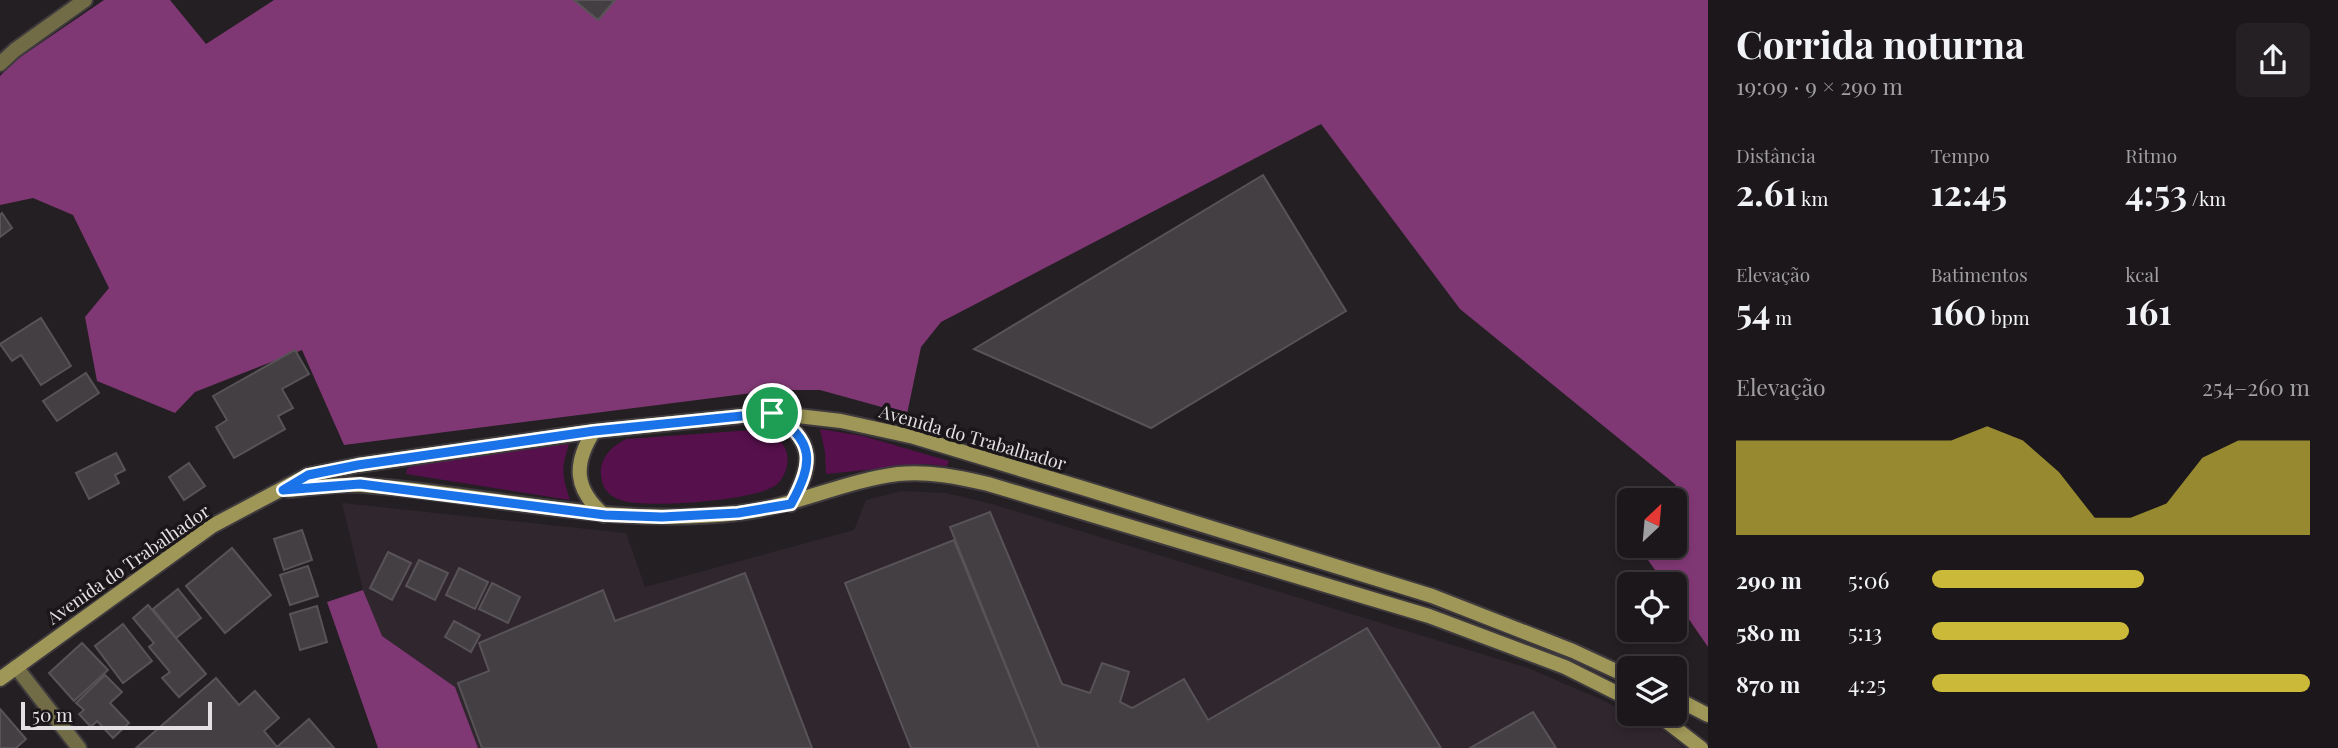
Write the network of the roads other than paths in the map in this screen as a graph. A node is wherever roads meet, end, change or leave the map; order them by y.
1 (85, 0) edge
2 (0, 64) edge
3 (772, 413) junction
4 (594, 431) junction
5 (283, 490) junction
6 (791, 504) junction
7 (605, 515) junction
8 (16, 667) junction
9 (1617, 671) edge
10 (0, 679) edge
11 (1617, 693) edge
12 (1687, 704) edge
13 (1708, 715) edge
14 (1673, 726) edge
15 (79, 748) edge
16 (1701, 748) edge

1 - 2 street
3 - 4 street, Avenida do Trabalhador
3 - 6 street
3 - 9 street, Avenida do Trabalhador
4 - 5 street, Avenida do Trabalhador
4 - 7 street
5 - 7 street, Avenida do Trabalhador
5 - 8 street, Avenida do Trabalhador
6 - 7 street, Avenida do Trabalhador
6 - 11 street, Avenida do Trabalhador
8 - 10 street, Avenida do Trabalhador
8 - 15 street
12 - 13 street
14 - 16 street

